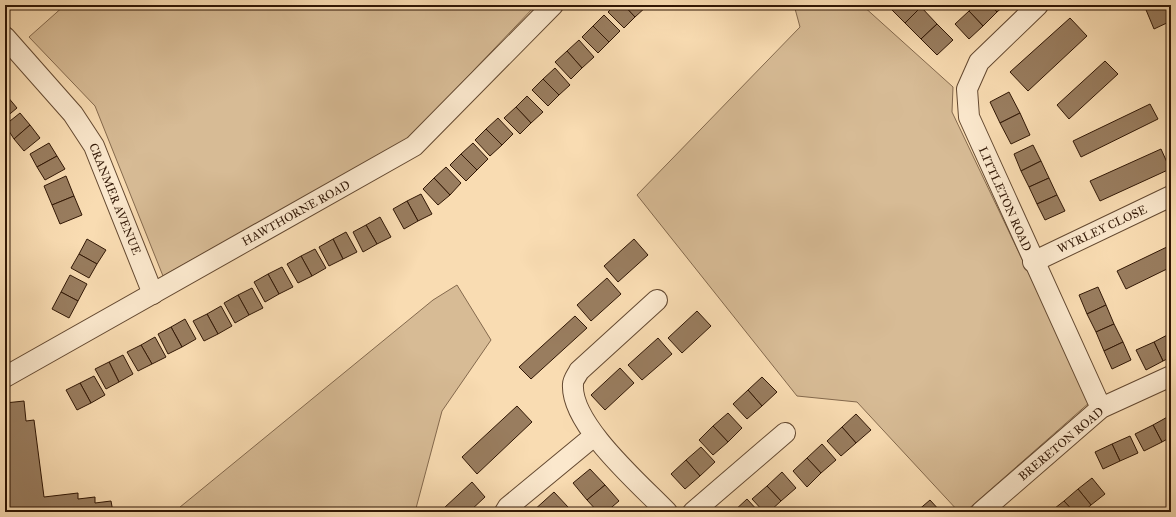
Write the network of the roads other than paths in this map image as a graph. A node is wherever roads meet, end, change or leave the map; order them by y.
1 (553, 5) edge
2 (1038, 5) edge
3 (5, 37) edge
4 (1171, 196) edge
5 (1034, 262) junction
6 (153, 294) junction
7 (657, 300) dead end
8 (5, 376) edge
9 (1171, 376) edge
10 (1101, 408) junction
11 (784, 433) dead end
12 (594, 436) junction
13 (505, 512) edge
14 (667, 512) edge
15 (693, 512) edge
16 (981, 512) edge

1 - 6 street, HAWTHORNE ROAD
2 - 5 street, LITTLETON ROAD
3 - 6 street, CRANMER AVENUE
4 - 5 street, WYRLEY CLOSE
5 - 10 street, LITTLETON ROAD
6 - 8 street, HAWTHORNE ROAD
7 - 12 street
9 - 10 street, BRERETON ROAD
10 - 16 street, BRERETON ROAD
11 - 15 street
12 - 13 street
12 - 14 street

